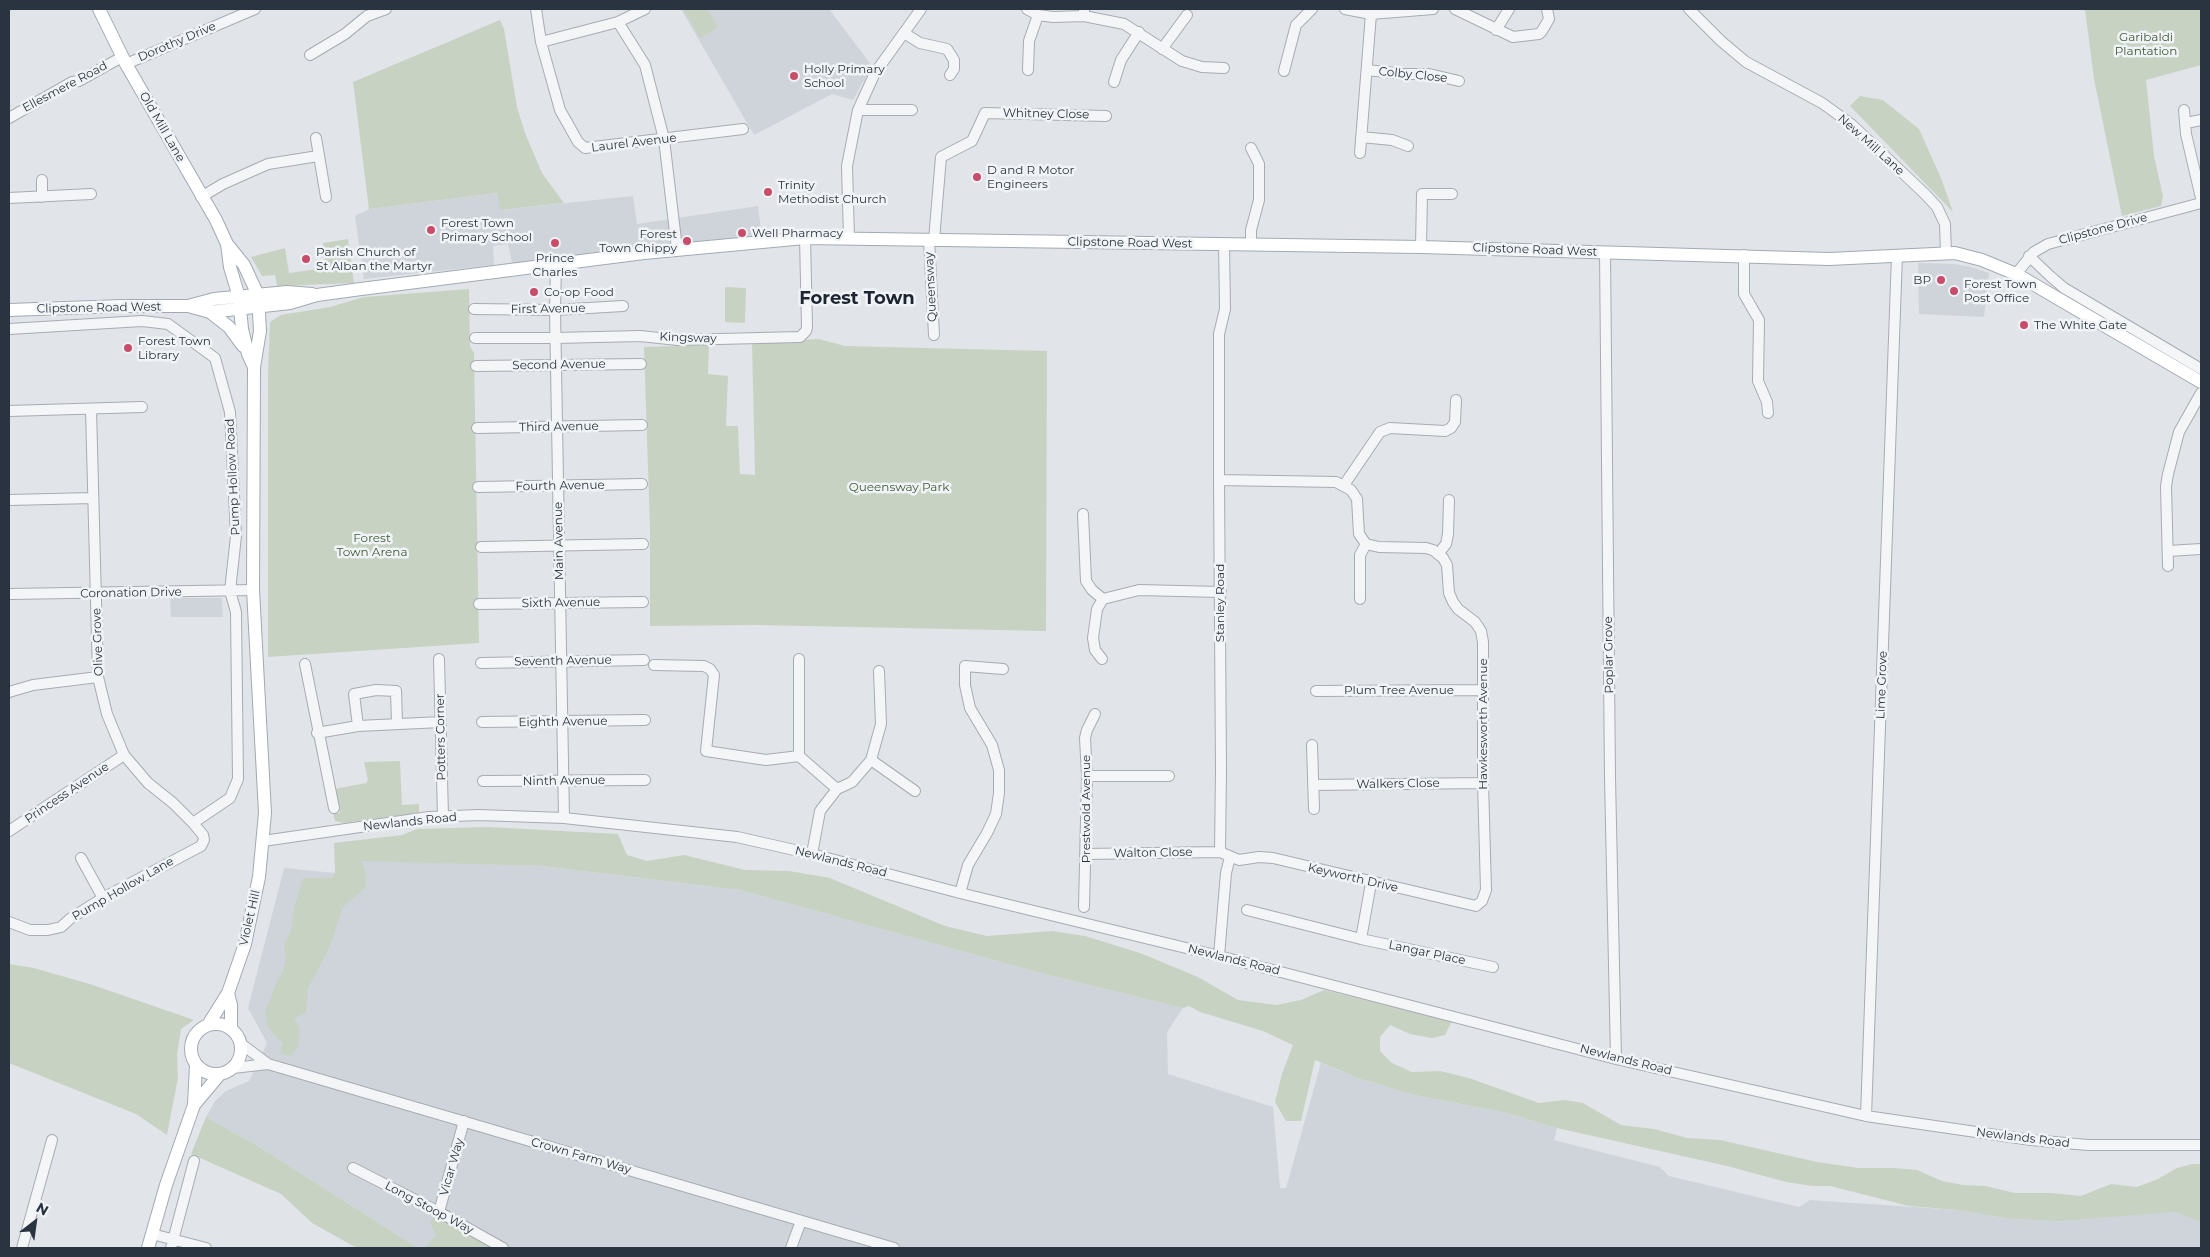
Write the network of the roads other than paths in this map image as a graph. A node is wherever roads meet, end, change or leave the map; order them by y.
1 (98, 9) edge
2 (255, 9) edge
3 (386, 9) edge
4 (536, 9) edge
5 (645, 9) edge
6 (921, 9) edge
7 (1027, 9) edge
8 (1312, 9) edge
9 (1345, 9) edge
10 (1433, 9) edge
11 (1455, 9) edge
12 (1509, 9) edge
13 (1547, 9) edge
14 (1689, 9) edge
15 (365, 12) edge
16 (1084, 12) edge
17 (1371, 14) junction
18 (1038, 15) junction
19 (1187, 16) dead end
20 (618, 22) junction
21 (1496, 30) junction
22 (1139, 32) junction
23 (904, 33) junction
24 (541, 42) junction
25 (1162, 49) junction
26 (310, 56) dead end
27 (124, 60) junction
28 (1224, 68) dead end
29 (1028, 70) dead end
30 (1367, 70) junction
31 (1284, 71) dead end
32 (950, 75) dead end
33 (1459, 81) dead end
34 (1114, 82) dead end
35 (858, 110) junction
36 (912, 110) dead end
37 (2184, 110) dead end
38 (1106, 116) dead end
39 (9, 118) edge
40 (2201, 120) edge
41 (2186, 123) junction
42 (743, 129) dead end
43 (1361, 137) junction
44 (316, 138) dead end
45 (664, 139) junction
46 (1408, 146) dead end
47 (1251, 148) dead end
48 (1360, 153) dead end
49 (318, 156) junction
50 (42, 180) dead end
51 (91, 194) dead end
52 (1452, 194) dead end
53 (201, 196) junction
54 (42, 197) junction
55 (326, 197) dead end
56 (9, 198) edge
57 (2201, 198) edge
58 (2201, 203) edge
59 (804, 238) junction
60 (849, 238) junction
61 (932, 240) junction
62 (227, 244) junction
63 (1224, 244) junction
64 (1251, 244) junction
65 (1421, 247) junction
66 (677, 249) junction
67 (1605, 252) junction
68 (1946, 253) junction
69 (1744, 255) junction
70 (1897, 255) junction
71 (2029, 256) junction
72 (556, 264) junction
73 (2016, 274) junction
74 (249, 303) junction
75 (188, 306) junction
76 (623, 306) dead end
77 (474, 309) dead end
78 (9, 310) edge
79 (555, 310) junction
80 (210, 312) junction
81 (9, 329) edge
82 (934, 335) dead end
83 (475, 338) dead end
84 (556, 338) junction
85 (248, 354) junction
86 (641, 364) dead end
87 (254, 366) junction
88 (476, 366) dead end
89 (556, 366) junction
90 (2201, 369) edge
91 (2201, 382) edge
92 (2201, 393) edge
93 (1456, 400) dead end
94 (142, 407) dead end
95 (91, 409) junction
96 (9, 412) edge
97 (1768, 413) dead end
98 (642, 425) dead end
99 (557, 427) junction
100 (477, 428) dead end
101 (1219, 480) junction
102 (642, 484) dead end
103 (1344, 485) junction
104 (558, 486) junction
105 (478, 487) dead end
106 (94, 498) junction
107 (9, 500) edge
108 (1449, 500) dead end
109 (1082, 514) dead end
110 (642, 544) dead end
111 (1366, 544) junction
112 (559, 545) junction
113 (481, 547) dead end
114 (2201, 549) edge
115 (2168, 551) junction
116 (1439, 553) junction
117 (2168, 566) dead end
118 (253, 590) junction
119 (230, 591) junction
120 (1220, 592) junction
121 (9, 594) edge
122 (96, 594) junction
123 (1103, 599) junction
124 (1360, 599) dead end
125 (643, 602) dead end
126 (560, 603) junction
127 (480, 604) dead end
128 (439, 659) dead end
129 (799, 659) dead end
130 (1102, 659) dead end
131 (644, 660) dead end
132 (562, 661) junction
133 (481, 663) dead end
134 (305, 664) dead end
135 (654, 665) dead end
136 (1003, 668) dead end
137 (879, 671) dead end
138 (98, 677) junction
139 (1482, 690) junction
140 (1316, 691) dead end
141 (9, 692) edge
142 (1095, 714) dead end
143 (645, 720) dead end
144 (440, 722) junction
145 (482, 722) dead end
146 (562, 722) junction
147 (397, 723) junction
148 (358, 726) junction
149 (318, 733) junction
150 (1312, 744) dead end
151 (124, 755) junction
152 (800, 756) junction
153 (871, 760) junction
154 (1087, 776) junction
155 (1169, 776) dead end
156 (645, 780) dead end
157 (483, 781) dead end
158 (564, 781) junction
159 (1483, 783) junction
160 (1313, 785) junction
161 (838, 789) junction
162 (915, 791) dead end
163 (334, 808) dead end
164 (1314, 809) dead end
165 (443, 816) junction
166 (564, 818) junction
167 (192, 822) junction
168 (9, 832) edge
169 (263, 841) junction
170 (1220, 852) junction
171 (812, 854) junction
172 (1086, 854) junction
173 (181, 856) joint
174 (1230, 857) junction
175 (81, 858) dead end
176 (1371, 883) junction
177 (960, 893) junction
178 (103, 898) junction
179 (1084, 906) dead end
180 (1476, 906) joint
181 (1247, 910) dead end
182 (9, 922) edge
183 (1361, 939) junction
184 (1219, 956) junction
185 (1493, 967) dead end
186 (228, 993) junction
187 (208, 1025) junction
188 (231, 1028) junction
189 (240, 1043) junction
190 (1616, 1059) junction
191 (196, 1064) junction
192 (268, 1064) junction
193 (232, 1068) junction
194 (220, 1074) junction
195 (194, 1105) junction
196 (1866, 1116) junction
197 (464, 1121) junction
198 (52, 1140) dead end
199 (2201, 1145) edge
200 (194, 1161) dead end
201 (354, 1168) dead end
202 (439, 1212) junction
203 (801, 1221) junction
204 (152, 1234) junction
205 (172, 1244) edge
206 (22, 1248) edge
207 (148, 1248) edge
208 (206, 1248) edge
209 (504, 1248) edge
210 (791, 1248) edge
211 (894, 1248) edge

1 - 27 main road, Old Mill Lane
2 - 27 street, Dorothy Drive
3 - 15 street
4 - 24 street, Laurel Avenue
5 - 20 street
6 - 23 street
7 - 18 street
8 - 31 street
9 - 17 street
10 - 17 street
11 - 21 street
12 - 21 street
13 - 21 street
14 - 68 street, New Mill Lane
15 - 26 street
16 - 18 street
16 - 22 street
17 - 30 street
18 - 29 street
19 - 25 street
20 - 24 street
20 - 45 street
22 - 25 street
22 - 34 street
23 - 32 street
23 - 35 street
24 - 45 street, Laurel Avenue
25 - 28 street
27 - 39 street, Ellesmere Road
27 - 53 main road, Old Mill Lane
30 - 33 street, Colby Close
30 - 43 street
35 - 36 street
35 - 60 street
37 - 41 street
38 - 61 street, Whitney Close
40 - 41 street
41 - 57 street
42 - 45 street, Laurel Avenue
43 - 46 street
43 - 48 street
44 - 49 street
45 - 66 street
47 - 64 street
49 - 53 street
49 - 55 street
50 - 54 street
51 - 54 street
52 - 65 street
53 - 62 main road, Old Mill Lane
54 - 56 street
58 - 71 street, Clipstone Drive
59 - 60 main road, Clipstone Road West
59 - 66 main road, Clipstone Road West
59 - 84 street, Kingsway
60 - 61 main road, Clipstone Road West
61 - 63 main road, Clipstone Road West
61 - 82 street, Queensway
62 - 74 main road, Old Mill Lane
62 - 74 main road, Old Mill Lane
63 - 64 main road, Clipstone Road West
63 - 101 street, Stanley Road
64 - 65 main road, Clipstone Road West
65 - 67 main road, Clipstone Road West
66 - 72 main road, Clipstone Road West
67 - 69 main road, Clipstone Road West
67 - 190 street, Poplar Grove
68 - 70 main road, Clipstone Road West
68 - 73 main road, Clipstone Road West
69 - 70 main road, Clipstone Road West
69 - 97 street
70 - 196 street, Lime Grove
71 - 73 street, Clipstone Drive
71 - 90 street
72 - 74 main road, Clipstone Road West
72 - 79 street, Main Avenue
73 - 91 main road, Clipstone Road West
74 - 75 main road, Clipstone Road West
74 - 80 main road, Clipstone Road West
74 - 85 main road, Pump Hollow Road
74 - 87 main road, Pump Hollow Road
75 - 78 main road, Clipstone Road West
75 - 80 main road, Clipstone Road West
76 - 79 street, First Avenue
77 - 79 street, First Avenue
79 - 84 street, Main Avenue
80 - 85 main road
81 - 119 street, Pump Hollow Road
83 - 84 street, Kingsway
84 - 89 street, Main Avenue
85 - 87 main road, Pump Hollow Road
86 - 89 street, Second Avenue
87 - 118 main road, Pump Hollow Road
88 - 89 street, Second Avenue
89 - 99 street, Main Avenue
92 - 115 street
93 - 103 street
94 - 95 street
95 - 96 street
95 - 106 street, Olive Grove
98 - 99 street, Third Avenue
99 - 100 street, Third Avenue
99 - 104 street, Main Avenue
101 - 103 street
101 - 120 street, Stanley Road
102 - 104 street, Fourth Avenue
103 - 111 street
104 - 105 street, Fourth Avenue
104 - 112 street, Main Avenue
106 - 107 street
106 - 122 street, Olive Grove
108 - 116 street
109 - 123 street
110 - 112 street
111 - 116 street
111 - 124 street
112 - 113 street
112 - 126 street, Main Avenue
114 - 115 street
115 - 117 street
116 - 139 street, Hawkesworth Avenue
118 - 119 street, Coronation Drive
118 - 169 main road, Pump Hollow Road
119 - 122 street, Coronation Drive
119 - 167 street, Pump Hollow Road
120 - 123 street
120 - 170 street, Stanley Road
121 - 122 street, Coronation Drive
122 - 138 street, Olive Grove
123 - 130 street
125 - 126 street, Sixth Avenue
126 - 127 street, Sixth Avenue
126 - 132 street, Main Avenue
128 - 144 street, Potters Corner
129 - 152 street
131 - 132 street, Seventh Avenue
132 - 133 street, Seventh Avenue
132 - 146 street, Main Avenue
134 - 149 street
135 - 152 street
136 - 177 street
137 - 153 street
138 - 141 street
138 - 151 street, Olive Grove
139 - 140 street, Plum Tree Avenue
139 - 159 street, Hawkesworth Avenue
142 - 154 street, Prestwold Avenue
143 - 146 street, Eighth Avenue
144 - 147 street
144 - 165 street, Potters Corner
145 - 146 street, Eighth Avenue
146 - 158 street, Main Avenue
147 - 148 street
147 - 148 street
148 - 149 street
149 - 163 street
150 - 160 street
151 - 167 street, Olive Grove
151 - 168 street, Princess Avenue
152 - 161 street
153 - 161 street
153 - 162 street
154 - 155 street
154 - 172 street, Prestwold Avenue
156 - 158 street, Ninth Avenue
157 - 158 street, Ninth Avenue
158 - 166 street, Main Avenue
159 - 160 street, Walkers Close
159 - 180 street, Hawkesworth Avenue
160 - 164 street
161 - 171 street
165 - 166 street, Newlands Road
165 - 169 street, Newlands Road
166 - 171 street, Newlands Road
167 - 173 street, Olive Grove
169 - 186 main road, Violet Hill
170 - 172 street, Walton Close
170 - 174 street
171 - 177 street, Newlands Road
172 - 179 street, Prestwold Avenue
173 - 178 street, Pump Hollow Lane
174 - 176 street, Keyworth Drive
174 - 184 street
175 - 178 street
176 - 180 street, Keyworth Drive
176 - 183 street
177 - 184 street, Newlands Road
178 - 182 street, Pump Hollow Lane
181 - 183 street, Langar Place
183 - 185 street, Langar Place
184 - 190 street, Newlands Road
186 - 187 main road, Violet Hill
186 - 188 main road, Violet Hill
187 - 188 main road
187 - 191 main road
188 - 189 main road
189 - 192 street, Crown Farm Way
189 - 193 main road
190 - 196 street, Newlands Road
191 - 194 main road
191 - 195 main road
192 - 193 street, Crown Farm Way
192 - 197 street, Crown Farm Way
193 - 194 main road
194 - 195 main road
195 - 204 main road
196 - 199 street, Newlands Road
197 - 202 street, Vicar Way
197 - 203 street, Crown Farm Way
198 - 206 street
200 - 205 street
201 - 202 street, Long Stoop Way
202 - 209 street, Long Stoop Way
203 - 210 street
203 - 211 street, Crown Farm Way
204 - 205 street
204 - 207 main road
205 - 208 street

